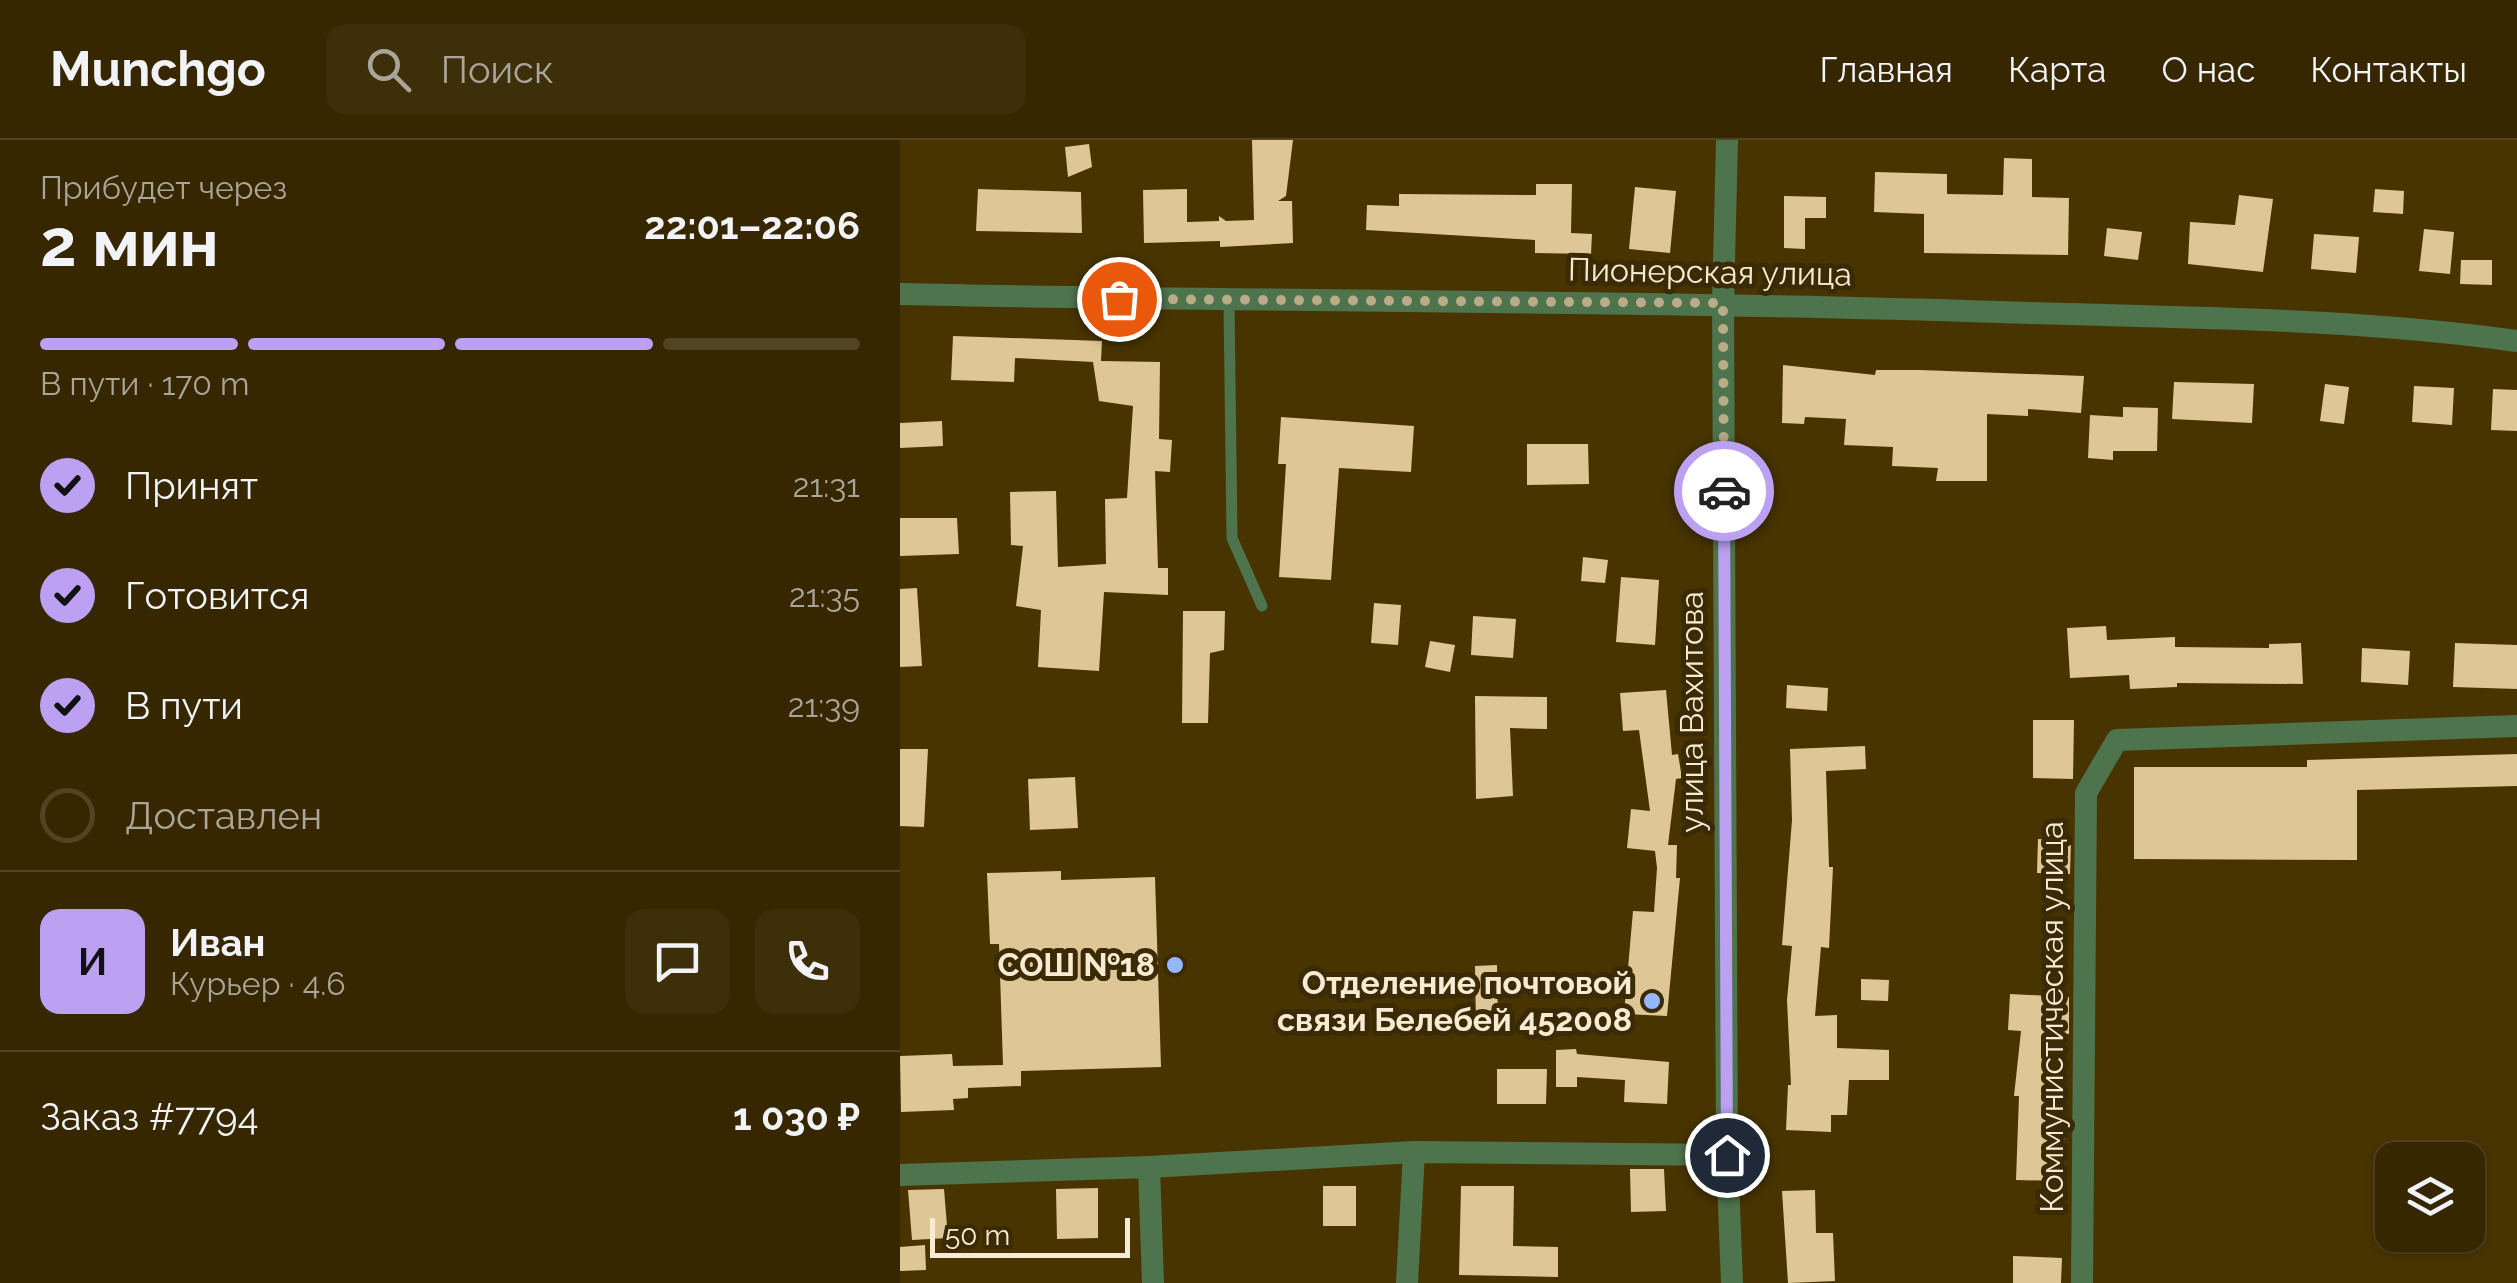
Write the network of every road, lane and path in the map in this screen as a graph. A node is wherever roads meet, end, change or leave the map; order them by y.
1 (1727, 140) edge
2 (900, 294) edge
3 (1229, 302) junction
4 (1723, 303) junction
5 (2517, 341) edge
6 (1262, 606) dead end
7 (2517, 726) edge
8 (1414, 1152) junction
9 (1727, 1155) junction
10 (1148, 1167) junction
11 (900, 1175) edge
12 (1153, 1283) edge
13 (1407, 1283) edge
14 (1732, 1283) edge
15 (2082, 1283) edge

1 - 4 street, улица Вахитова
2 - 3 street, Пионерская улица
3 - 4 street, Пионерская улица
3 - 6 lane
4 - 5 street, Пионерская улица
4 - 9 street, улица Вахитова
7 - 15 street, Коммунистическая улица
8 - 9 street
8 - 10 street
8 - 13 street
9 - 14 street, улица Вахитова
10 - 11 street
10 - 12 street

